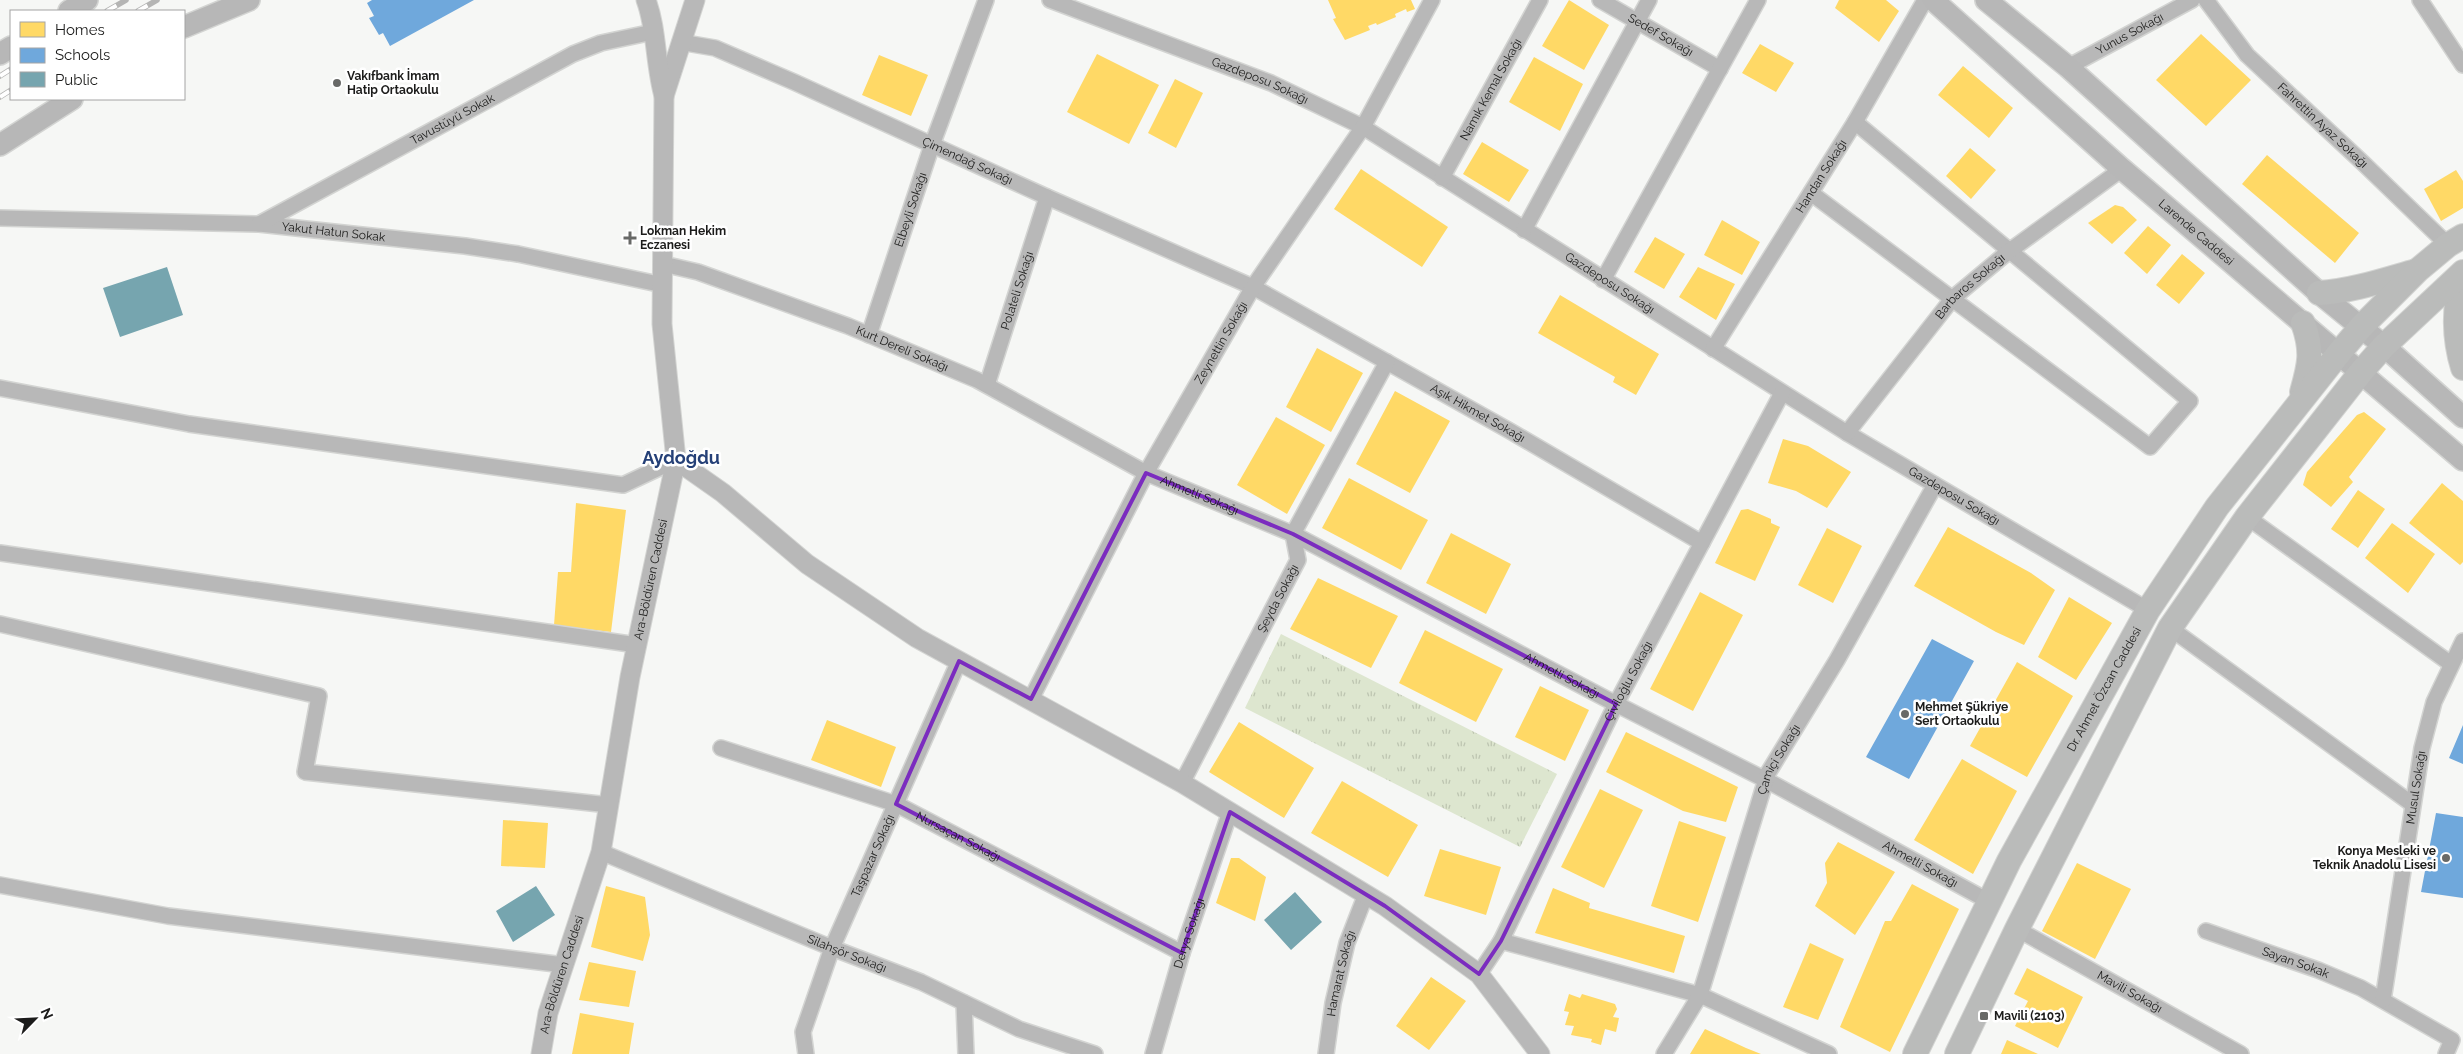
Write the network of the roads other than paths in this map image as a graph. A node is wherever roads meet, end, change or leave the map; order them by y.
1 (87, 0) edge
2 (222, 0) edge
3 (249, 0) edge
4 (695, 0) edge
5 (986, 0) edge
6 (1050, 0) edge
7 (1432, 0) edge
8 (1540, 0) edge
9 (1600, 0) edge
10 (1649, 0) edge
11 (1758, 0) edge
12 (1925, 0) edge
13 (1933, 0) edge
14 (1986, 0) edge
15 (2192, 0) edge
16 (2206, 0) edge
17 (2420, 0) edge
18 (647, 1) edge
19 (71, 10) edge
20 (1638, 20) junction
21 (185, 26) edge
22 (185, 27) edge
23 (653, 32) junction
24 (680, 42) junction
25 (2463, 65) edge
26 (2068, 67) junction
27 (1720, 69) junction
28 (664, 96) junction
29 (70, 100) edge
30 (1855, 122) junction
31 (1363, 127) junction
32 (0, 145) edge
33 (932, 145) junction
34 (2122, 169) junction
35 (1442, 178) junction
36 (1811, 193) junction
37 (1047, 197) junction
38 (0, 218) edge
39 (260, 224) junction
40 (1524, 230) junction
41 (2455, 241) edge
42 (2008, 252) junction
43 (663, 264) junction
44 (2418, 270) junction
45 (2463, 272) edge
46 (2463, 278) edge
47 (1603, 280) junction
48 (663, 285) junction
49 (1253, 286) junction
50 (2319, 293) junction
51 (1953, 298) junction
52 (2303, 323) junction
53 (2361, 327) junction
54 (869, 335) junction
55 (2384, 346) junction
56 (1713, 350) junction
57 (2339, 353) junction
58 (1387, 362) junction
59 (2463, 368) edge
60 (2361, 372) junction
61 (987, 385) junction
62 (0, 388) edge
63 (1782, 393) junction
64 (2298, 404) junction
65 (2463, 417) edge
66 (1847, 433) junction
67 (676, 460) junction
68 (2463, 460) edge
69 (1128, 461) joint
70 (1146, 473) junction
71 (1935, 485) junction
72 (2246, 517) junction
73 (1292, 534) junction
74 (1702, 543) junction
75 (0, 553) edge
76 (2148, 610) junction
77 (0, 624) edge
78 (2170, 628) junction
79 (2463, 641) edge
80 (637, 645) junction
81 (959, 660) junction
82 (2451, 664) junction
83 (1030, 699) junction
84 (1616, 704) junction
85 (721, 748) dead end
86 (1766, 780) junction
87 (1182, 783) junction
88 (896, 804) junction
89 (2412, 804) junction
90 (609, 805) junction
91 (1230, 812) junction
92 (601, 852) junction
93 (0, 884) edge
94 (1366, 894) junction
95 (1990, 902) junction
96 (2017, 929) junction
97 (2206, 931) dead end
98 (1501, 941) junction
99 (832, 948) junction
100 (1182, 953) junction
101 (564, 965) junction
102 (1479, 974) junction
103 (1700, 995) junction
104 (2383, 1000) junction
105 (964, 1003) junction
106 (541, 1054) edge
107 (806, 1054) edge
108 (966, 1054) edge
109 (1095, 1054) edge
110 (1153, 1054) edge
111 (1326, 1054) edge
112 (1540, 1054) edge
113 (1664, 1054) edge
114 (1829, 1054) edge
115 (1916, 1054) edge
116 (1956, 1054) edge
117 (2241, 1054) edge
118 (2446, 1054) edge

1 - 19 main road
2 - 21 main road
3 - 22 main road
4 - 24 street, Ara-Böldüren Caddesi
5 - 33 street, Elbeyli Sokağı
6 - 31 street, Gazdeposu Sokağı
7 - 31 street, Zeynettin Sokağı
8 - 35 street, Namık Kemal Sokağı
9 - 20 street, Sedef Sokağı
10 - 20 street
11 - 27 street
12 - 30 street, Handan Sokağı
13 - 34 main road, Larende Caddesi
14 - 26 main road
15 - 26 street, Yunus Sokağı
16 - 41 street, Fahrettin Ayaz Sokağı
17 - 25 street
18 - 23 street, Ara-Böldüren Caddesi
20 - 27 street, Sedef Sokağı
20 - 40 street
23 - 28 street, Ara-Böldüren Caddesi
23 - 39 street, Tavustüyü Sokak
24 - 28 street, Ara-Böldüren Caddesi
24 - 33 street, Çimendağ Sokağı
26 - 50 main road
27 - 47 street
28 - 43 street, Ara-Böldüren Caddesi
29 - 32 main road
30 - 36 street, Handan Sokağı
30 - 42 street
31 - 35 street, Gazdeposu Sokağı
31 - 49 street, Zeynettin Sokağı
33 - 37 street, Çimendağ Sokağı
33 - 54 street, Elbeyli Sokağı
34 - 42 street, Barbaros Sokağı
34 - 52 main road, Larende Caddesi
35 - 40 street, Gazdeposu Sokağı
36 - 51 street
36 - 56 street, Handan Sokağı
37 - 49 street, Çimendağ Sokağı
37 - 61 street, Polateli Sokağı
38 - 39 street, Yakut Hatun Sokak
39 - 48 street, Yakut Hatun Sokak
40 - 47 street, Gazdeposu Sokağı
41 - 44 main road, Dr. Ahmet Özcan Caddesi
42 - 51 street, Barbaros Sokağı
42 - 51 street
43 - 48 street, Ara-Böldüren Caddesi
43 - 54 street, Kurt Dereli Sokağı
44 - 50 main road
44 - 53 main road, Dr. Ahmet Özcan Caddesi
45 - 55 main road
46 - 59 main road
47 - 56 street, Gazdeposu Sokağı
48 - 67 street, Ara-Böldüren Caddesi
49 - 58 street, Aşık Hikmet Sokağı
49 - 70 street, Zeynettin Sokağı
50 - 53 main road
51 - 66 street, Barbaros Sokağı
52 - 57 main road, Larende Caddesi
52 - 64 main road
53 - 55 main road
53 - 57 main road, Dr. Ahmet Özcan Caddesi
54 - 61 street, Kurt Dereli Sokağı
55 - 60 main road
55 - 65 main road
56 - 63 street, Gazdeposu Sokağı
57 - 60 main road, Larende Caddesi
57 - 64 main road, Dr. Ahmet Özcan Caddesi
58 - 73 street
58 - 74 street, Aşık Hikmet Sokağı
60 - 68 main road, Larende Caddesi
60 - 72 main road
61 - 69 street, Kurt Dereli Sokağı
62 - 67 street
63 - 66 street, Gazdeposu Sokağı
63 - 74 street, Çiviloğlu Sokağı
64 - 76 main road, Dr. Ahmet Özcan Caddesi
66 - 71 street, Gazdeposu Sokağı
67 - 80 street, Ara-Böldüren Caddesi
67 - 81 street
69 - 70 street, Ahmetli Sokağı
70 - 73 street, Ahmetli Sokağı
70 - 83 street, Zeynettin Sokağı
71 - 76 street, Gazdeposu Sokağı
71 - 86 street, Çamiçi Sokağı
72 - 78 main road
72 - 82 street
73 - 84 street, Ahmetli Sokağı
73 - 87 street, Şeyda Sokağı
74 - 84 street, Çiviloğlu Sokağı
75 - 80 street
76 - 95 main road, Dr. Ahmet Özcan Caddesi
77 - 90 street
78 - 89 street
78 - 96 main road
79 - 82 street, Musul Sokağı
80 - 90 street, Ara-Böldüren Caddesi
81 - 83 street
81 - 88 street, Taşpazar Sokağı
82 - 89 street, Musul Sokağı
83 - 87 street
84 - 86 street, Ahmetli Sokağı
84 - 98 street, Çiviloğlu Sokağı
85 - 88 street, Nursaçan Sokağı
86 - 95 street, Ahmetli Sokağı
86 - 103 street, Çamiçi Sokağı
87 - 91 street
88 - 99 street, Taşpazar Sokağı
88 - 100 street, Nursaçan Sokağı
89 - 104 street, Musul Sokağı
90 - 92 street, Ara-Böldüren Caddesi
91 - 94 street
91 - 100 street, Derya Sokağı
92 - 99 street, Silahşör Sokağı
92 - 101 street, Ara-Böldüren Caddesi
93 - 101 street
94 - 102 street
94 - 111 street, Hamarat Sokağı
95 - 115 main road, Dr. Ahmet Özcan Caddesi
96 - 116 main road
96 - 117 street, Mavili Sokağı
97 - 104 street, Sayan Sokak
98 - 102 street, Çiviloğlu Sokağı
98 - 103 street
99 - 105 street, Silahşör Sokağı
99 - 107 street, Taşpazar Sokağı
100 - 110 street, Derya Sokağı
101 - 106 street, Ara-Böldüren Caddesi
102 - 112 street
103 - 113 street, Çamiçi Sokağı
103 - 114 street
104 - 118 street, Sayan Sokak
105 - 108 street
105 - 109 street, Silahşör Sokağı

